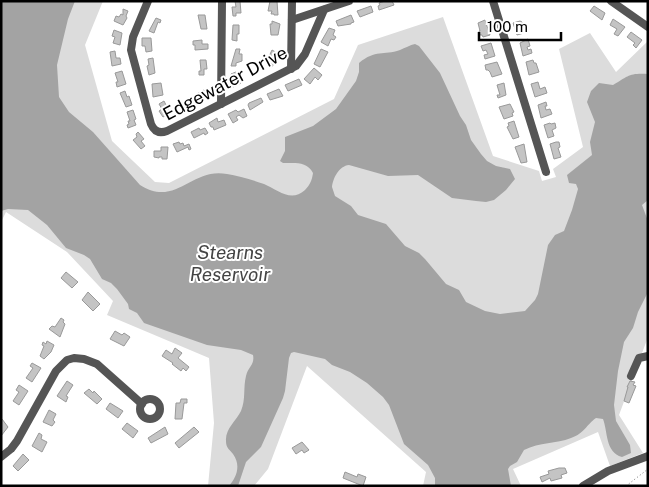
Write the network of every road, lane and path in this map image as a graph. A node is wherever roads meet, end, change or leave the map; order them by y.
1 (148, 1) edge
2 (222, 1) edge
3 (292, 1) edge
4 (349, 1) edge
5 (493, 1) edge
6 (611, 1) edge
7 (324, 10) junction
8 (292, 20) junction
9 (648, 27) edge
10 (291, 69) junction
11 (221, 104) junction
12 (546, 172) dead end
13 (648, 356) edge
14 (631, 376) dead end
15 (142, 404) dead end
16 (1, 456) edge
17 (648, 456) edge
18 (648, 469) edge
19 (583, 486) edge
20 (626, 486) edge

1 - 11 street, Edgewater Drive
2 - 11 street
3 - 8 street
4 - 7 street, Edgewater Drive
5 - 12 street
6 - 9 street
7 - 8 street, Edgewater Drive
7 - 10 street, Edgewater Drive
8 - 10 street
10 - 11 street, Edgewater Drive
13 - 14 street
15 - 16 street
17 - 19 street
18 - 20 path

